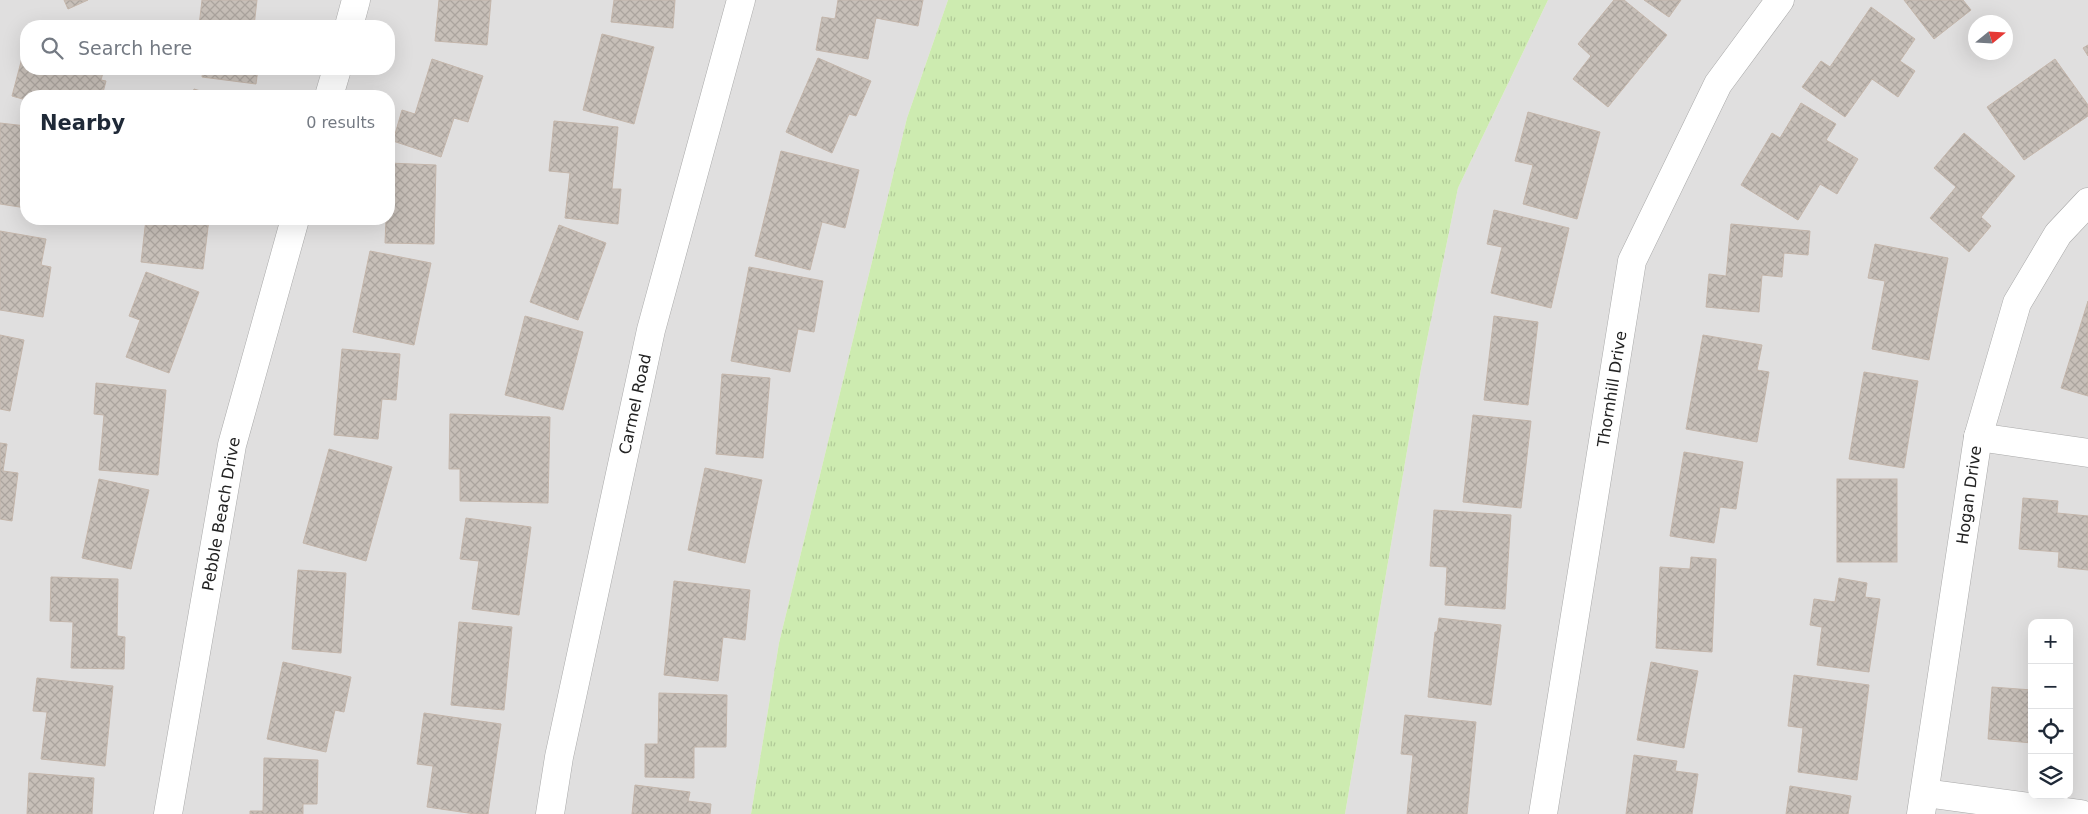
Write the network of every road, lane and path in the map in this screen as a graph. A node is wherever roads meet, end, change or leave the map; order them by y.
1 (356, 0) edge
2 (741, 0) edge
3 (1780, 0) edge
4 (351, 20) edge
5 (335, 75) edge
6 (331, 90) edge
7 (2088, 202) edge
8 (293, 225) edge
9 (1978, 437) junction
10 (2088, 454) edge
11 (1923, 804) edge
12 (168, 814) edge
13 (550, 814) edge
14 (1544, 814) edge
15 (2081, 814) edge

1 - 4 street
2 - 13 street, Carmel Road
3 - 14 street, Thornhill Drive
5 - 6 street
7 - 9 street, Hogan Drive
8 - 12 street, Pebble Beach Drive
9 - 10 street
9 - 11 street, Hogan Drive
11 - 15 street

